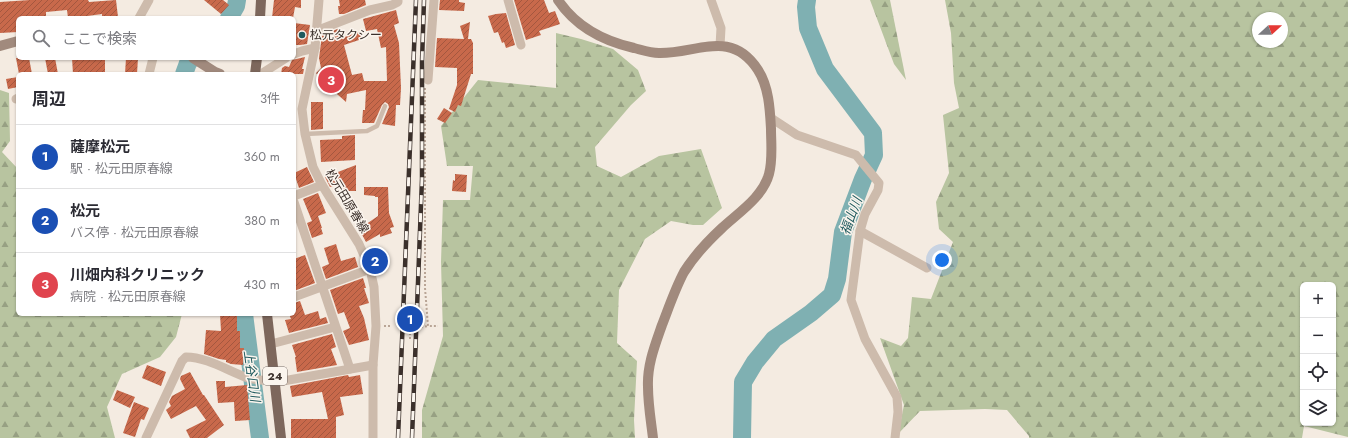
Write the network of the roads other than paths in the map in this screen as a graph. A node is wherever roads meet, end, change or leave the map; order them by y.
1 (261, 0) edge
2 (319, 0) edge
3 (398, 0) edge
4 (434, 0) edge
5 (508, 0) edge
6 (558, 0) edge
7 (711, 0) edge
8 (146, 1) edge
9 (141, 16) edge
10 (260, 16) edge
11 (316, 30) junction
12 (16, 42) edge
13 (521, 45) dead end
14 (0, 46) edge
15 (720, 46) junction
16 (315, 48) junction
17 (296, 53) edge
18 (153, 60) edge
19 (196, 60) edge
20 (257, 60) edge
21 (283, 60) edge
22 (150, 72) edge
23 (216, 72) edge
24 (255, 72) edge
25 (264, 72) edge
26 (428, 80) road end
27 (299, 97) edge
28 (385, 106) dead end
29 (771, 118) junction
30 (305, 134) junction
31 (322, 185) junction
32 (296, 195) edge
33 (296, 208) edge
34 (860, 231) junction
35 (928, 268) dead end
36 (370, 269) junction
37 (322, 287) junction
38 (296, 296) edge
39 (268, 316) edge
40 (335, 326) junction
41 (271, 344) junction
42 (373, 365) junction
43 (350, 369) junction
44 (276, 381) junction
45 (146, 438) edge
46 (281, 438) edge
47 (373, 438) edge
48 (653, 438) edge
49 (896, 438) edge

1 - 10 main road
2 - 11 street, 松元田原春線
3 - 11 street
4 - 26 street
5 - 13 street
6 - 15 street
7 - 15 street
8 - 9 street
11 - 16 street, 松元田原春線
12 - 14 street
15 - 29 street
16 - 17 street
16 - 27 street, 松元田原春線
18 - 22 street
19 - 23 street
20 - 24 main road
21 - 25 street
27 - 30 street, 松元田原春線
28 - 30 lane
29 - 34 street
29 - 48 street
30 - 31 street, 松元田原春線
31 - 32 street
31 - 36 street, 松元田原春線
33 - 37 street
34 - 35 street
34 - 49 street
36 - 37 street
36 - 42 street, 松元田原春線
37 - 38 street
37 - 40 street
39 - 41 main road, 24
40 - 41 street
40 - 43 street
41 - 44 main road, 24
42 - 43 street
42 - 47 street, 松元田原春線
43 - 44 street
44 - 45 street
44 - 46 main road, 24

